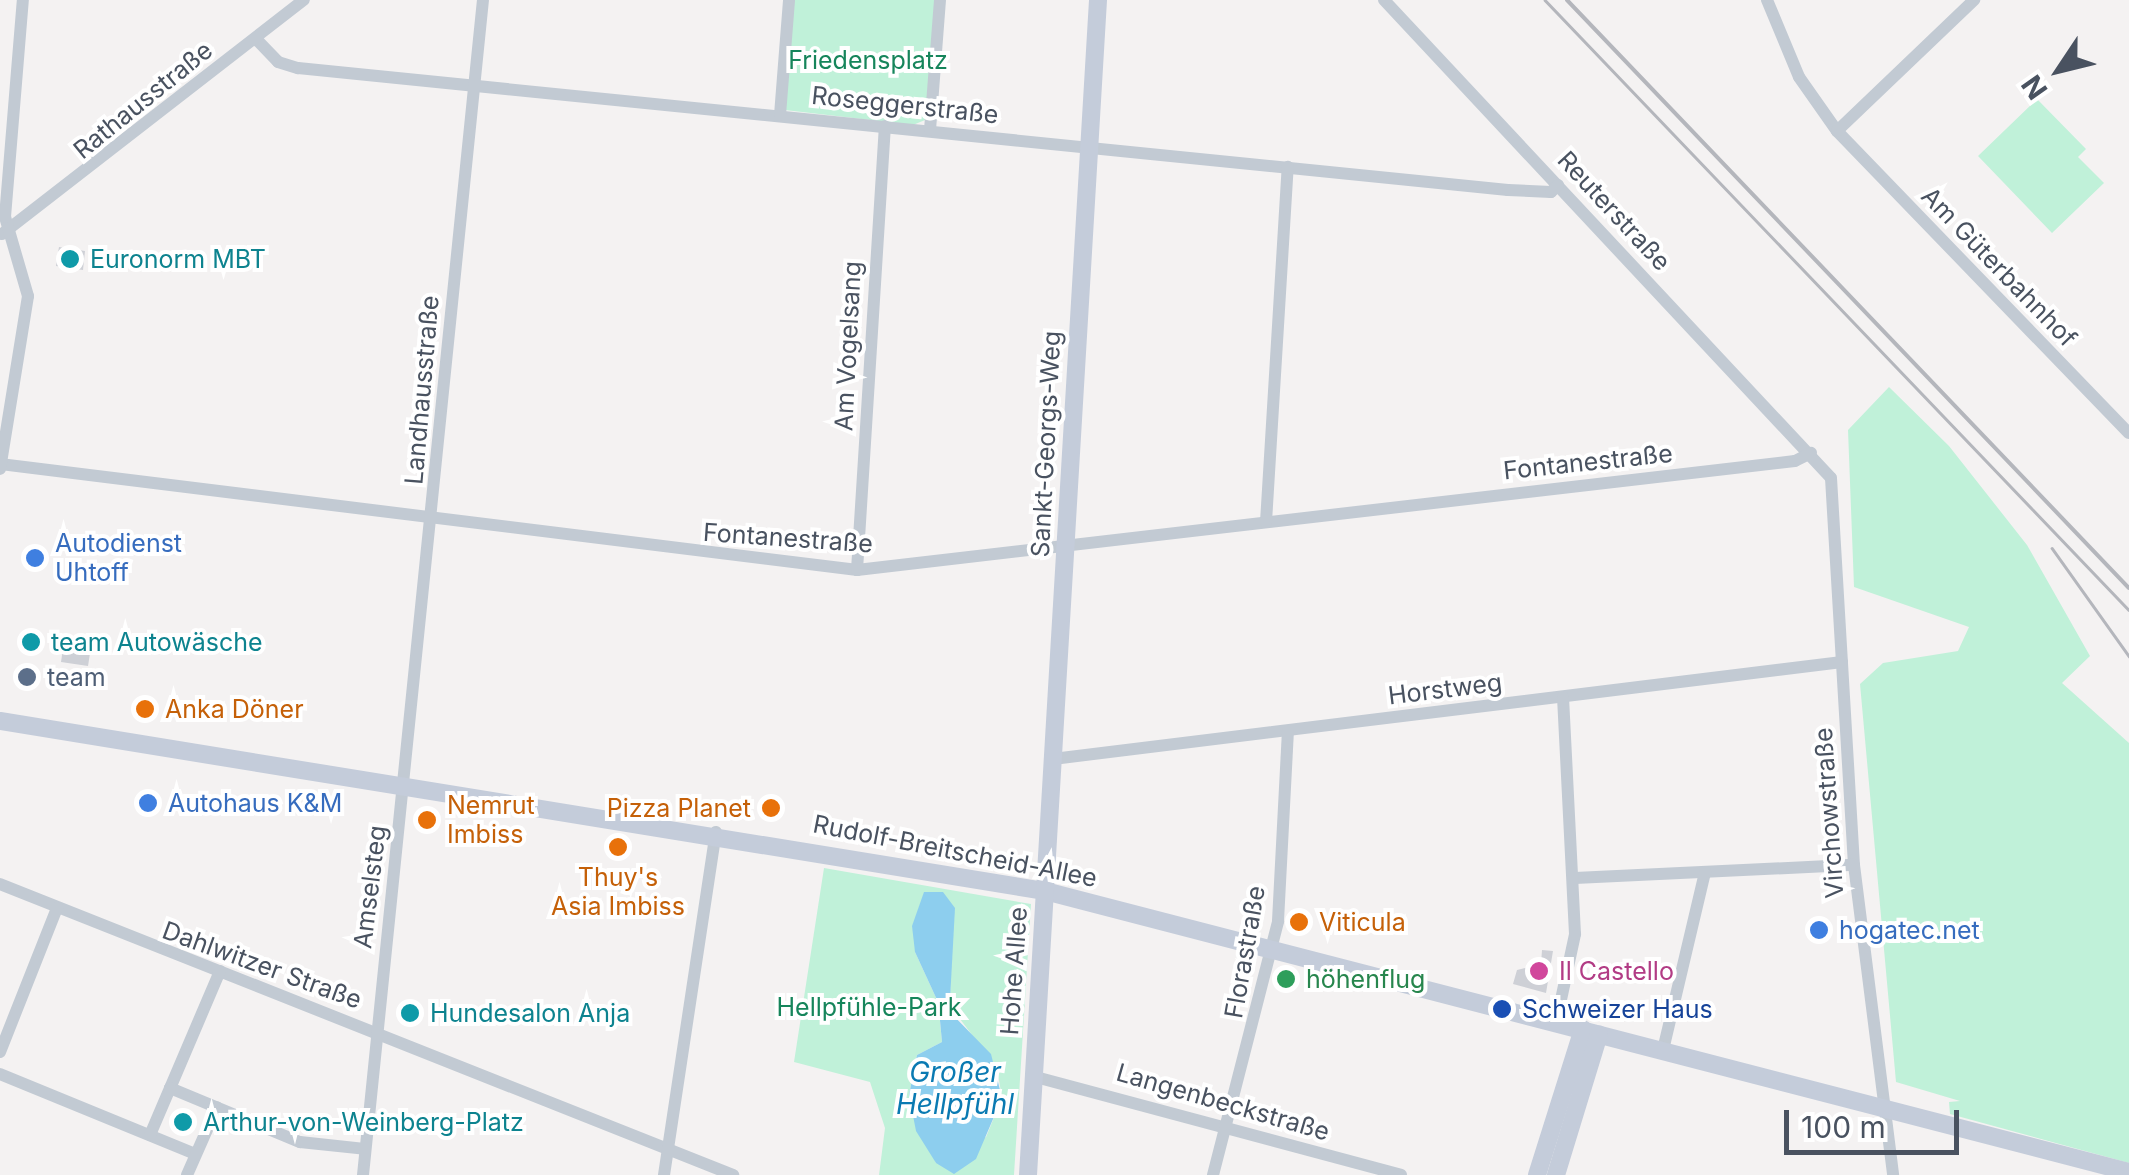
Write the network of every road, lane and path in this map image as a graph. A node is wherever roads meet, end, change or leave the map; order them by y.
1 (23, 0) edge
2 (304, 0) edge
3 (483, 0) edge
4 (790, 0) edge
5 (940, 0) edge
6 (1098, 0) edge
7 (1384, 0) edge
8 (1767, 0) edge
9 (1974, 0) edge
10 (256, 39) junction
11 (474, 85) junction
12 (780, 115) junction
13 (885, 126) junction
14 (930, 130) junction
15 (1837, 131) junction
16 (1090, 146) junction
17 (1288, 166) junction
18 (1558, 185) junction
19 (4, 233) edge
20 (2129, 433) edge
21 (1811, 453) junction
22 (0, 466) edge
23 (432, 520) junction
24 (1266, 522) junction
25 (1065, 545) junction
26 (857, 570) junction
27 (1842, 662) junction
28 (1563, 697) junction
29 (0, 721) edge
30 (1288, 732) junction
31 (1053, 758) junction
32 (405, 784) junction
33 (716, 832) junction
34 (1854, 866) junction
35 (1705, 872) junction
36 (1575, 878) junction
37 (0, 884) edge
38 (1044, 891) junction
39 (57, 908) junction
40 (1273, 950) junction
41 (220, 971) junction
42 (1556, 1022) junction
43 (375, 1031) junction
44 (1591, 1032) junction
45 (1662, 1050) junction
46 (0, 1052) edge
47 (0, 1074) edge
48 (1032, 1076) junction
49 (170, 1088) junction
50 (217, 1108) junction
51 (1884, 1109) junction
52 (1227, 1126) junction
53 (150, 1135) junction
54 (365, 1149) junction
55 (667, 1152) junction
56 (195, 1154) junction
57 (2129, 1172) edge
58 (187, 1175) edge
59 (363, 1175) edge
60 (664, 1175) edge
61 (733, 1175) edge
62 (1028, 1175) edge
63 (1213, 1175) edge
64 (1401, 1175) edge
65 (1538, 1175) edge
66 (1556, 1175) edge
67 (1893, 1175) edge

1 - 19 street
2 - 10 street, Rathausstraße
3 - 11 street, Landhausstraße
4 - 12 street
5 - 14 street
6 - 16 street, Sankt-Georgs-Weg
7 - 18 street, Reuterstraße
8 - 15 street, Am Güterbahnhof
9 - 15 street
10 - 11 street, Roseggerstraße
10 - 19 street, Rathausstraße
11 - 12 street, Roseggerstraße
11 - 23 street, Landhausstraße
12 - 13 street, Roseggerstraße
13 - 14 street, Roseggerstraße
13 - 26 street, Am Vogelsang
14 - 16 street, Roseggerstraße
15 - 20 street, Am Güterbahnhof
16 - 17 street, Roseggerstraße
16 - 25 street, Sankt-Georgs-Weg
17 - 18 street, Roseggerstraße
17 - 24 street
18 - 21 street, Reuterstraße
19 - 22 street
21 - 24 street, Fontanestraße
21 - 27 street, Virchowstraße
22 - 23 street, Fontanestraße
23 - 26 street, Fontanestraße
23 - 32 street, Landhausstraße
24 - 25 street, Fontanestraße
25 - 26 street, Fontanestraße
25 - 31 street, Sankt-Georgs-Weg
27 - 28 street, Horstweg
27 - 34 street, Virchowstraße
28 - 30 street, Horstweg
28 - 36 street
29 - 32 street, Rudolf-Breitscheid-Allee
30 - 31 street, Horstweg
30 - 40 street, Florastraße
31 - 38 street, Sankt-Georgs-Weg
32 - 33 street, Rudolf-Breitscheid-Allee
32 - 43 street, Amselsteg
33 - 38 street, Rudolf-Breitscheid-Allee
33 - 55 street
34 - 35 street
34 - 51 street, Virchowstraße
35 - 36 street
35 - 45 street
36 - 42 street
37 - 39 street, Dahlwitzer Straße
38 - 40 street, Rudolf-Breitscheid-Allee
38 - 48 street, Hohe Allee
39 - 41 street, Dahlwitzer Straße
39 - 46 street
40 - 42 street, Rudolf-Breitscheid-Allee
40 - 52 street, Florastraße
41 - 43 street, Dahlwitzer Straße
41 - 49 street
42 - 44 street, Rudolf-Breitscheid-Allee
43 - 54 street, Amselsteg
43 - 55 street, Dahlwitzer Straße
44 - 45 street, Rudolf-Breitscheid-Allee
44 - 65 street
44 - 66 street
45 - 51 street, Rudolf-Breitscheid-Allee
47 - 53 street
48 - 52 street, Langenbeckstraße
48 - 62 street, Hohe Allee
49 - 50 street
49 - 53 street
50 - 54 street
50 - 56 street
51 - 57 street, Rudolf-Breitscheid-Allee
51 - 67 street, Virchowstraße
52 - 63 street, Florastraße
52 - 64 street, Langenbeckstraße
53 - 56 street
54 - 59 street, Amselsteg
55 - 60 street
55 - 61 street, Dahlwitzer Straße
56 - 58 street

